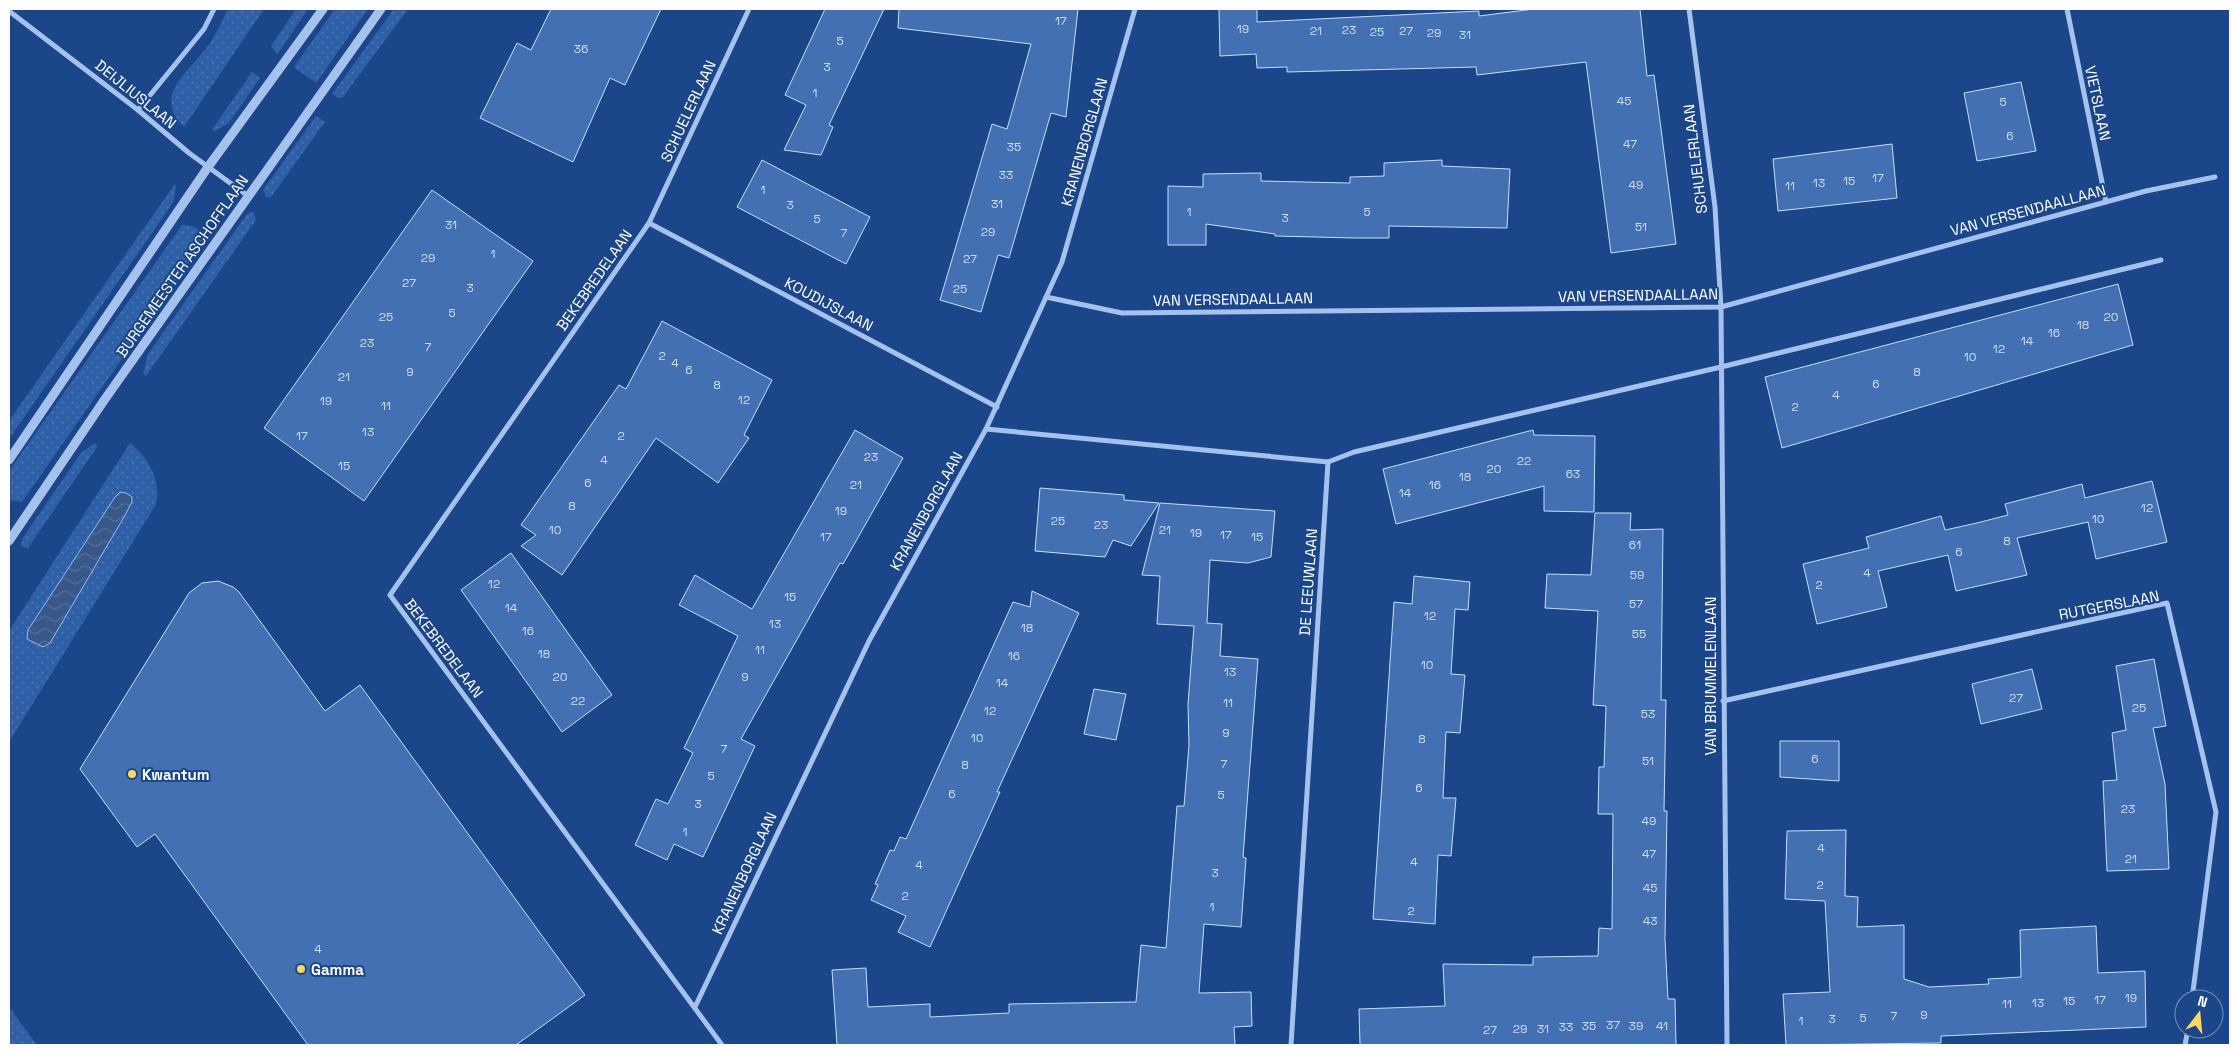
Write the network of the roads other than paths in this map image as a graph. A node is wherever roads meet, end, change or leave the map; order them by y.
1 (214, 9) edge
2 (323, 9) edge
3 (381, 9) edge
4 (750, 9) edge
5 (1135, 9) edge
6 (1689, 9) edge
7 (2067, 9) edge
8 (9, 11) edge
9 (138, 110) junction
10 (208, 167) junction
11 (2215, 177) dead end
12 (248, 196) junction
13 (2106, 202) junction
14 (649, 223) junction
15 (2161, 260) dead end
16 (1046, 297) junction
17 (1721, 307) junction
18 (1721, 367) junction
19 (997, 407) junction
20 (986, 429) junction
21 (9, 460) edge
22 (1328, 462) junction
23 (9, 541) edge
24 (1723, 701) junction
25 (2193, 989) edge
26 (695, 1007) junction
27 (722, 1045) edge
28 (1291, 1045) edge
29 (1727, 1045) edge

1 - 9 street
2 - 10 street
3 - 12 street, BURGEMEESTER ASCHOFFLAAN
4 - 14 street, SCHUELERLAAN
5 - 16 street, KRANENBORGLAAN
6 - 17 street, SCHUELERLAAN
7 - 13 street, VIETSLAAN
8 - 9 street, DEIJLIUSLAAN
9 - 10 street, DEIJLIUSLAAN
10 - 12 street, DEIJLIUSLAAN
10 - 21 street
11 - 13 street, VAN VERSENDAALLAAN
12 - 23 street, BURGEMEESTER ASCHOFFLAAN
13 - 17 street, VAN VERSENDAALLAAN
14 - 19 street, KOUDIJSLAAN
14 - 26 street, BEKEBREDELAAN
15 - 18 street
16 - 17 street, VAN VERSENDAALLAAN
16 - 19 street, KRANENBORGLAAN
17 - 18 street, VAN BRUMMELENLAAN
18 - 22 street
18 - 24 street, VAN BRUMMELENLAAN
19 - 20 street, KRANENBORGLAAN
20 - 22 street
20 - 26 street, KRANENBORGLAAN
22 - 28 street, DE LEEUWLAAN
24 - 25 street, RUTGERSLAAN
24 - 29 street, VAN BRUMMELENLAAN
26 - 27 street

